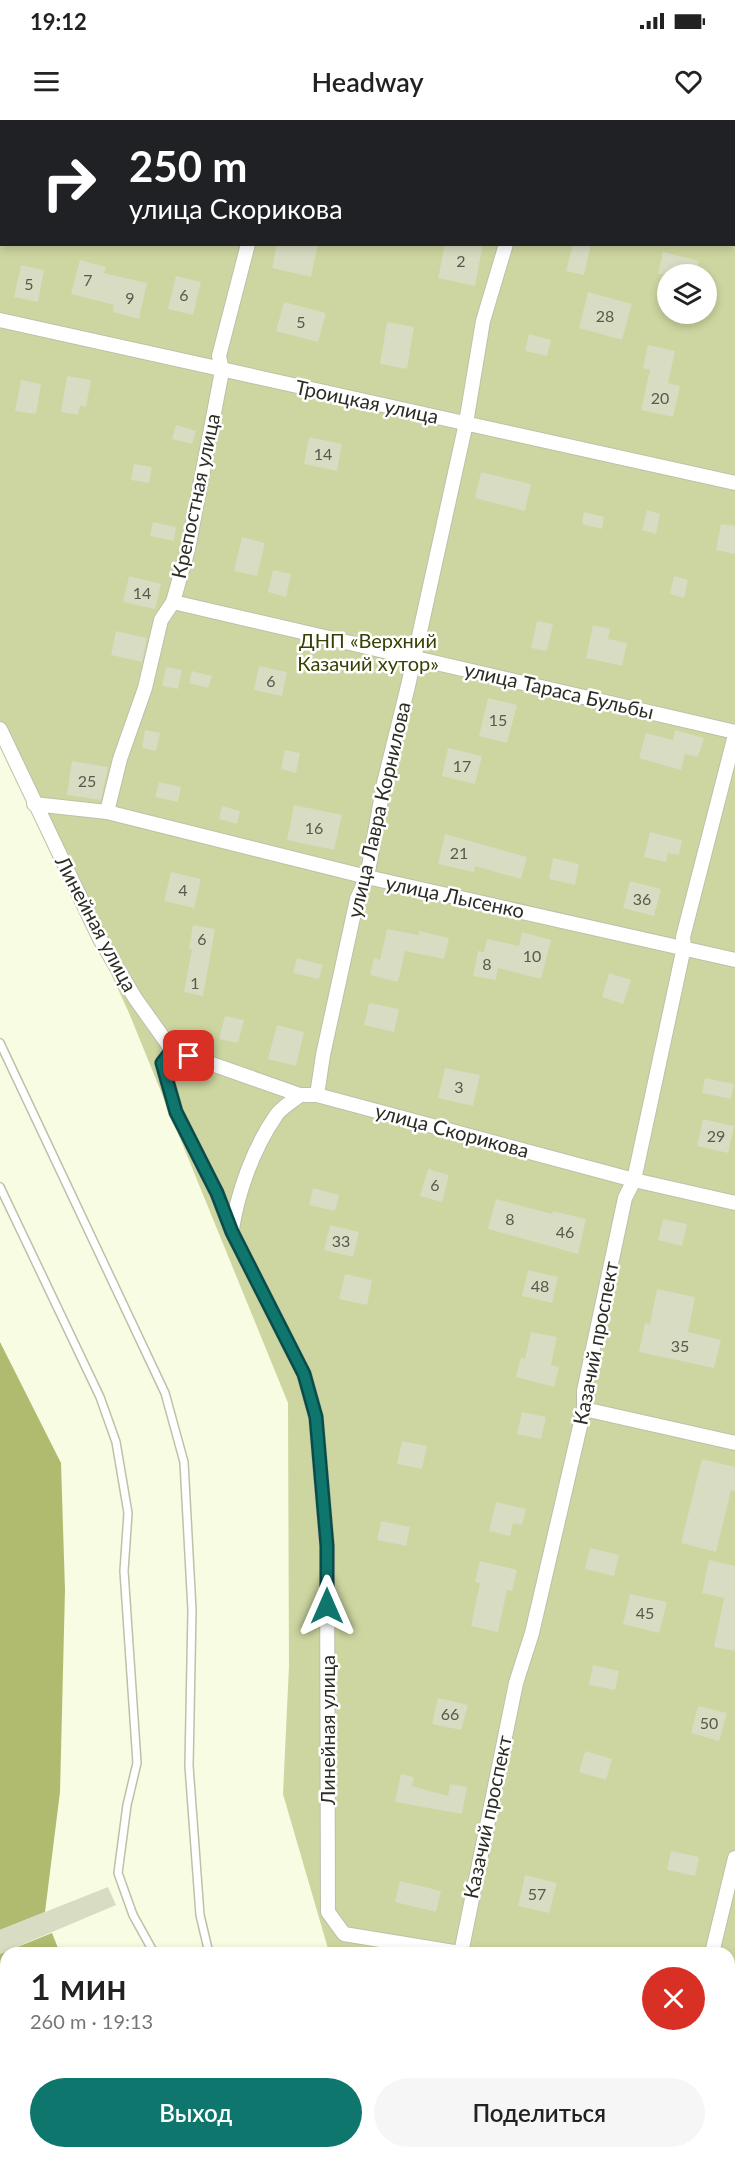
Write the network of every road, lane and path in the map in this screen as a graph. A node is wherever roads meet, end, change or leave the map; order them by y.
1 (247, 246) edge
2 (505, 246) edge
3 (0, 320) edge
4 (222, 371) junction
5 (466, 423) junction
6 (735, 483) edge
7 (173, 602) junction
8 (413, 657) junction
9 (0, 729) edge
10 (735, 734) edge
11 (34, 804) junction
12 (107, 812) junction
13 (367, 877) junction
14 (684, 947) junction
15 (735, 960) edge
16 (0, 1043) edge
17 (172, 1050) junction
18 (300, 1095) junction
19 (317, 1095) junction
20 (634, 1180) junction
21 (0, 1187) edge
22 (735, 1203) edge
23 (232, 1232) junction
24 (584, 1409) junction
25 (735, 1443) edge
26 (735, 1858) edge
27 (731, 1898) edge
28 (151, 1947) edge
29 (208, 1947) edge
30 (423, 1947) edge
31 (461, 1947) edge
32 (714, 1947) edge

1 - 4 street, Крепостная улица
2 - 5 street, улица Лавра Корнилова
3 - 4 street, Троицкая улица
4 - 5 street, Троицкая улица
4 - 7 street, Крепостная улица
5 - 6 street, Троицкая улица
5 - 8 street, улица Лавра Корнилова
7 - 8 street, улица Тараса Бульбы
7 - 12 street, Крепостная улица
8 - 10 street, улица Тараса Бульбы
8 - 13 street, улица Лавра Корнилова
9 - 11 street, Линейная улица
10 - 14 street, Казачий проспект
11 - 12 street, улица Лысенко
11 - 17 street, Линейная улица
12 - 13 street, улица Лысенко
13 - 14 street, улица Лысенко
13 - 19 street, улица Лавра Корнилова
14 - 15 street, улица Лысенко
14 - 20 street, Казачий проспект
16 - 29 lane
17 - 18 street, улица Скорикова
17 - 23 street, Линейная улица
18 - 19 street, улица Скорикова
18 - 23 street
19 - 20 street, улица Скорикова
20 - 22 street, улица Скорикова
20 - 24 street, Казачий проспект
21 - 28 lane
23 - 30 street, Линейная улица
24 - 25 street
24 - 31 street, Казачий проспект
26 - 27 street
27 - 32 street

